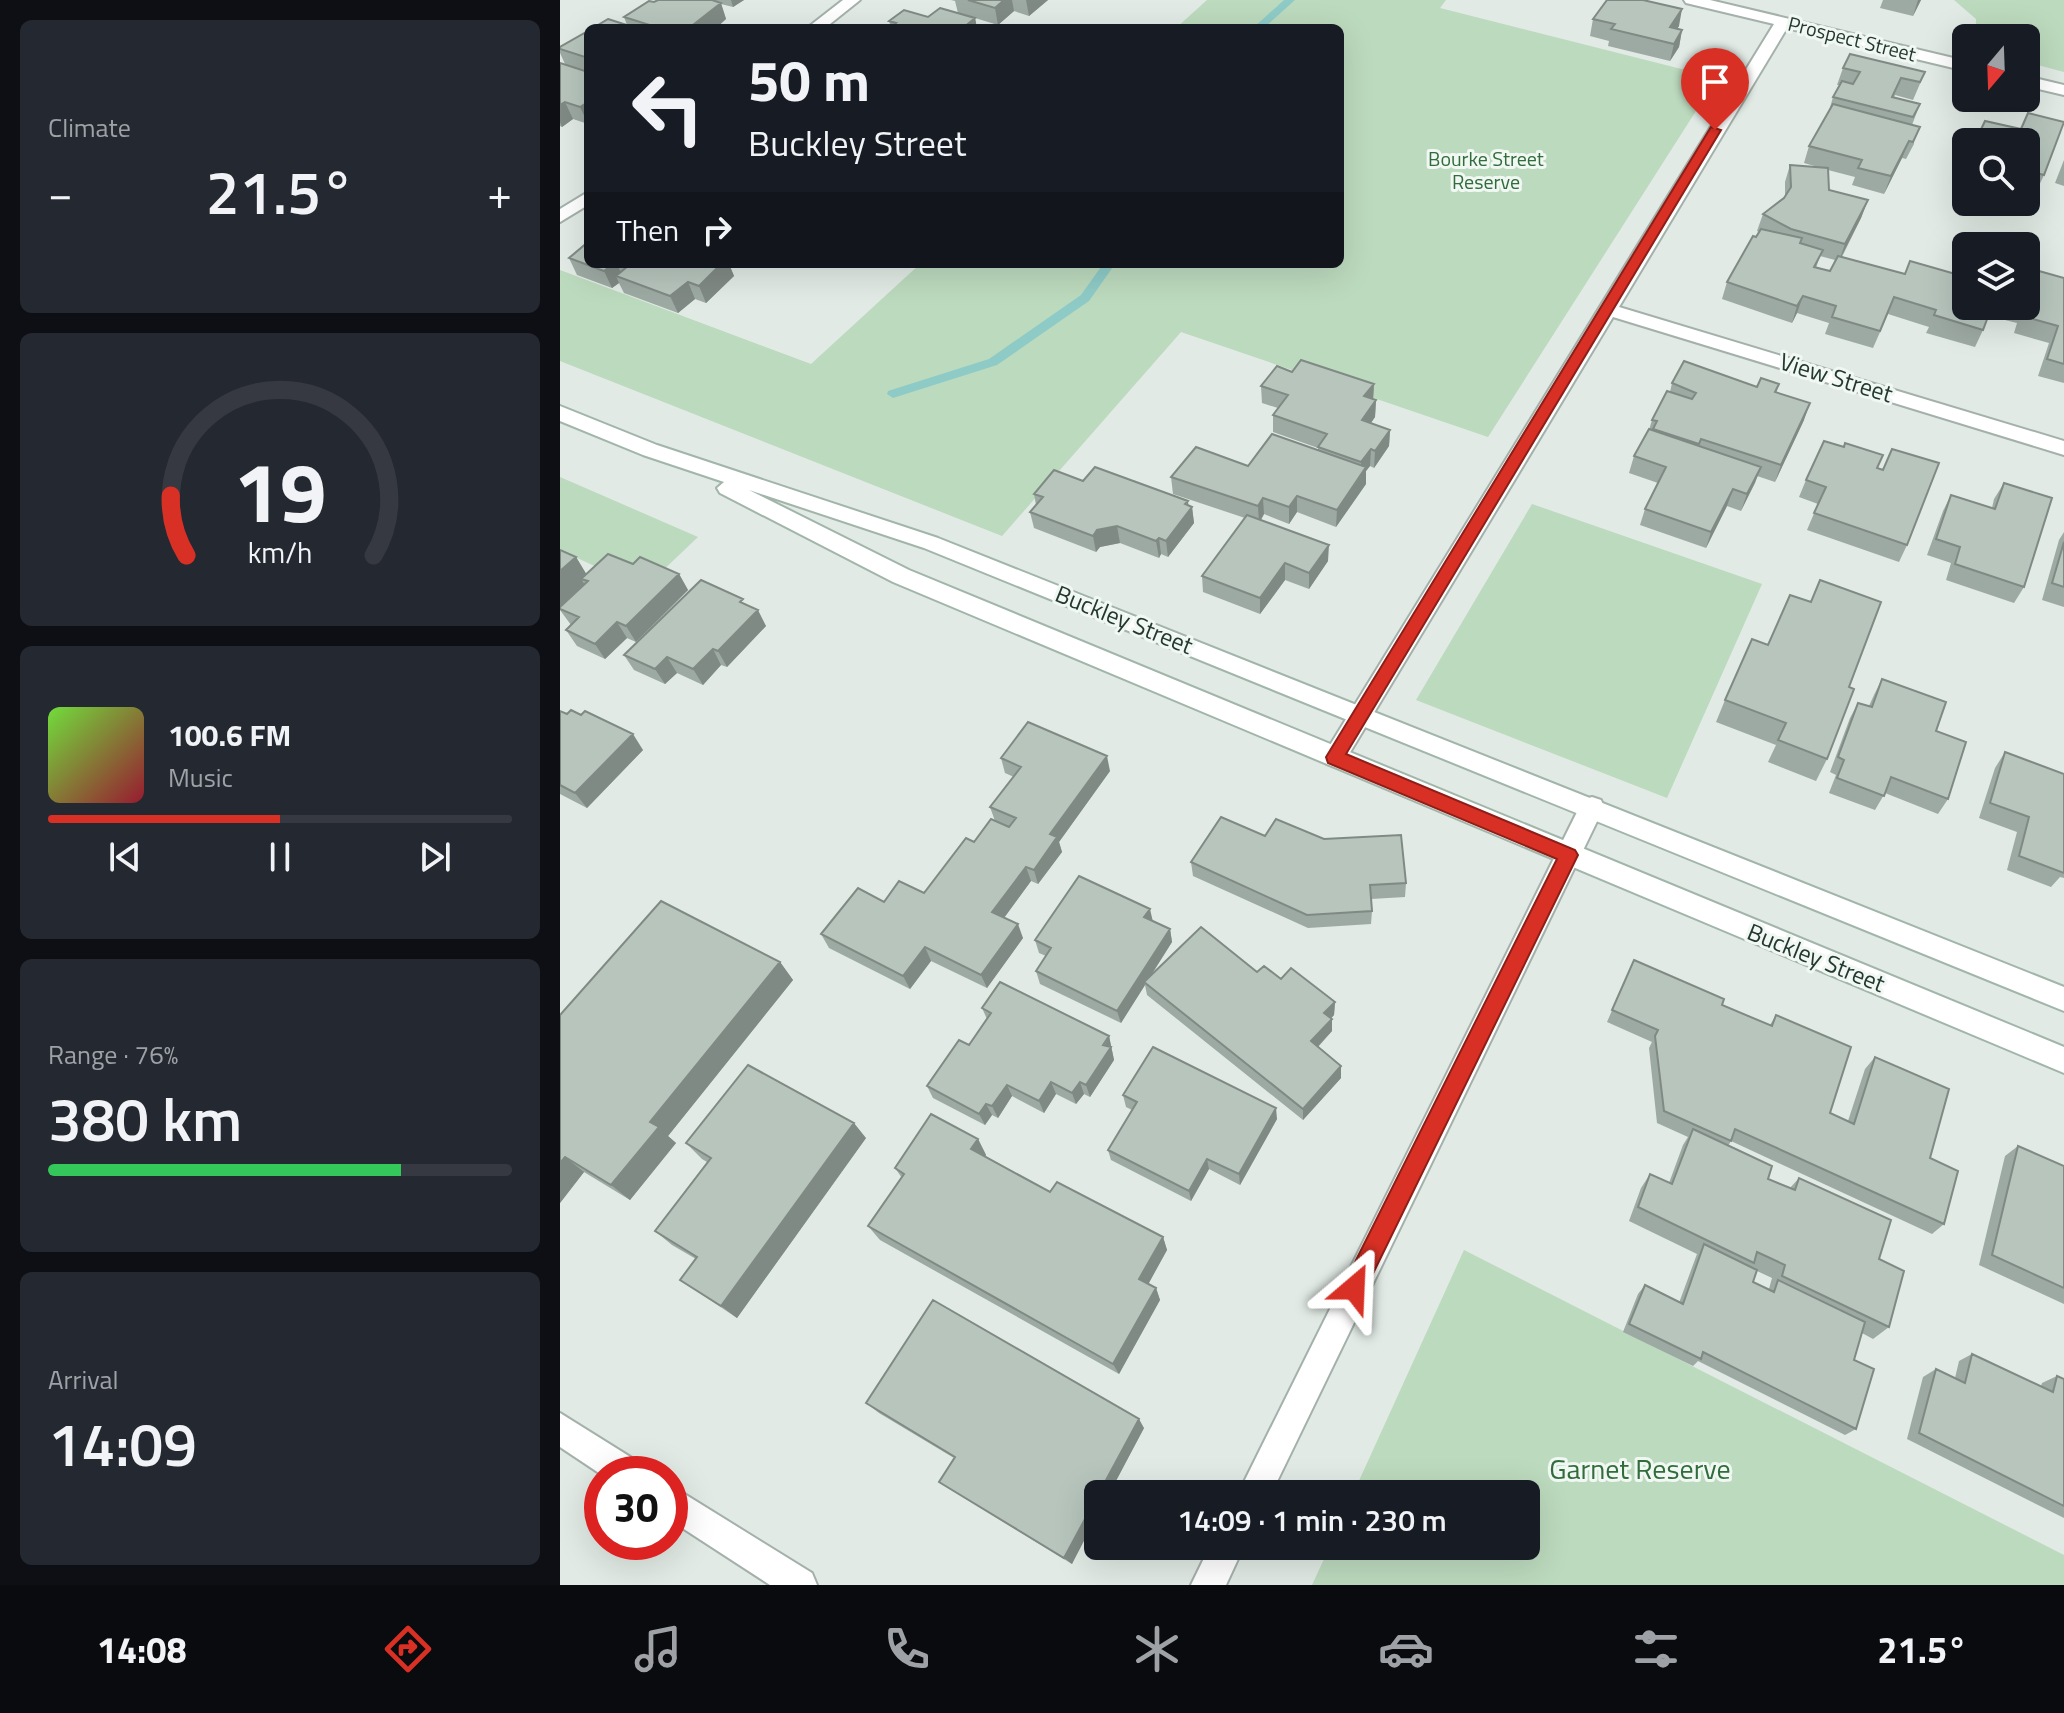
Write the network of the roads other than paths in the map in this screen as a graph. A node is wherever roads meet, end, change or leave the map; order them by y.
1 (853, 0) edge
2 (1691, 0) edge
3 (1783, 22) junction
4 (820, 24) edge
5 (1952, 63) edge
6 (2040, 84) edge
7 (2064, 90) edge
8 (584, 200) edge
9 (560, 217) edge
10 (1607, 309) junction
11 (560, 413) edge
12 (2064, 448) edge
13 (650, 450) junction
14 (1360, 715) junction
15 (1335, 757) junction
16 (1592, 807) junction
17 (1569, 855) junction
18 (2064, 999) edge
19 (2064, 1060) edge
20 (560, 1429) edge
21 (601, 1456) edge
22 (1261, 1480) edge
23 (688, 1513) edge
24 (1221, 1560) edge
25 (1210, 1583) edge
26 (800, 1585) edge

1 - 4 street
2 - 3 street, Prospect Street
3 - 5 street, Prospect Street
3 - 10 street
6 - 7 street
8 - 9 street
10 - 12 street, View Street
10 - 14 street
11 - 13 street, Buckley Street
13 - 14 street, Buckley Street
13 - 15 street, Buckley Street
14 - 15 street
14 - 16 street, Buckley Street
15 - 17 street, Buckley Street
16 - 17 street
16 - 18 street, Buckley Street
17 - 19 street, Buckley Street
17 - 22 street
20 - 21 street
23 - 26 street
24 - 25 street

